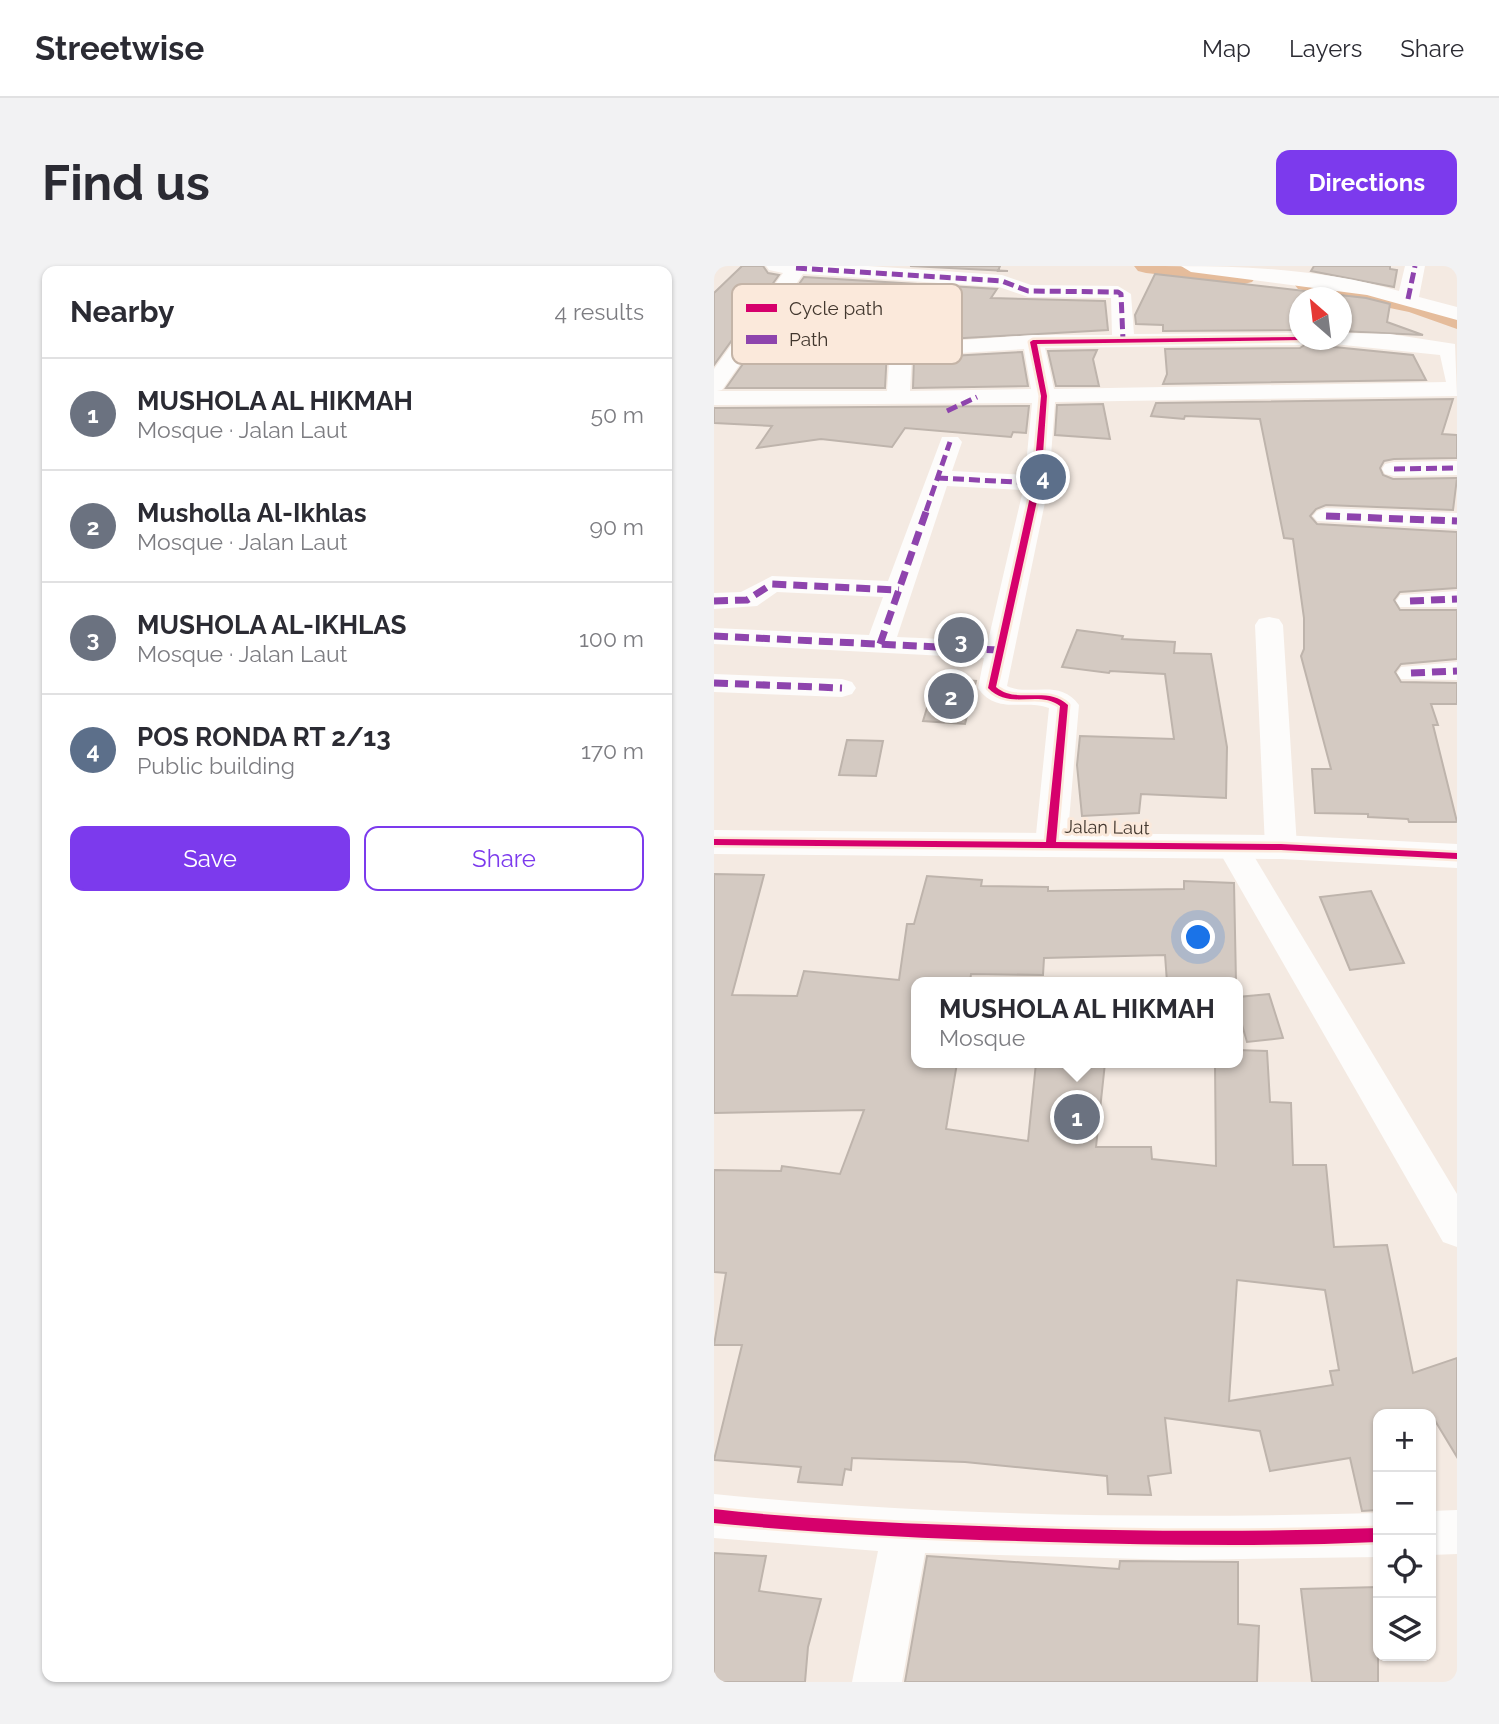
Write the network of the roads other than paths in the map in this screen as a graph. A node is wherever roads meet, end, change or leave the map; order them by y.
1 (1191, 266) edge
2 (1415, 266) edge
3 (790, 267) edge
4 (779, 284) edge
5 (1408, 299) junction
6 (1457, 314) edge
7 (1289, 339) edge
8 (1122, 340) junction
9 (1352, 340) edge
10 (1033, 342) junction
11 (962, 346) edge
12 (732, 357) edge
13 (899, 364) edge
14 (1457, 384) edge
15 (714, 385) edge
16 (1457, 389) edge
17 (1044, 396) junction
18 (977, 397) junction
19 (714, 398) edge
20 (898, 398) junction
21 (947, 411) dead end
22 (950, 442) dead end
23 (1457, 468) edge
24 (1394, 469) dead end
25 (937, 478) junction
26 (1037, 483) junction
27 (1326, 516) dead end
28 (1457, 521) edge
29 (899, 590) junction
30 (1457, 599) edge
31 (714, 601) edge
32 (1410, 601) dead end
33 (1269, 625) dead end
34 (714, 636) edge
35 (880, 644) junction
36 (999, 650) junction
37 (1457, 671) edge
38 (1410, 673) dead end
39 (714, 683) edge
40 (842, 688) dead end
41 (714, 842) edge
42 (1051, 844) junction
43 (1232, 846) junction
44 (1281, 847) junction
45 (1457, 856) edge
46 (1457, 1230) edge
47 (714, 1516) edge
48 (906, 1530) junction
49 (1457, 1532) edge
50 (1436, 1533) edge
51 (1373, 1535) edge
52 (877, 1682) edge

1 - 5 street
2 - 5 street
3 - 4 street
3 - 8 street
5 - 6 street
7 - 8 street
8 - 10 street
9 - 14 street
10 - 11 street
10 - 17 street
12 - 15 street
13 - 20 street
16 - 17 street
17 - 18 street
17 - 26 street
18 - 20 street
18 - 21 street
19 - 20 street
22 - 25 street
23 - 24 street
25 - 26 street
25 - 29 street
26 - 36 street
27 - 28 street
29 - 31 street
29 - 35 street
30 - 32 street
33 - 44 street
34 - 35 street
35 - 36 street
36 - 42 street
37 - 38 street
39 - 40 street
41 - 42 street, Jalan Laut
42 - 43 street, Jalan Laut
43 - 44 street, Jalan Laut
43 - 46 street
44 - 45 street, Jalan Laut
47 - 48 street
48 - 51 street
48 - 52 street
49 - 50 street

